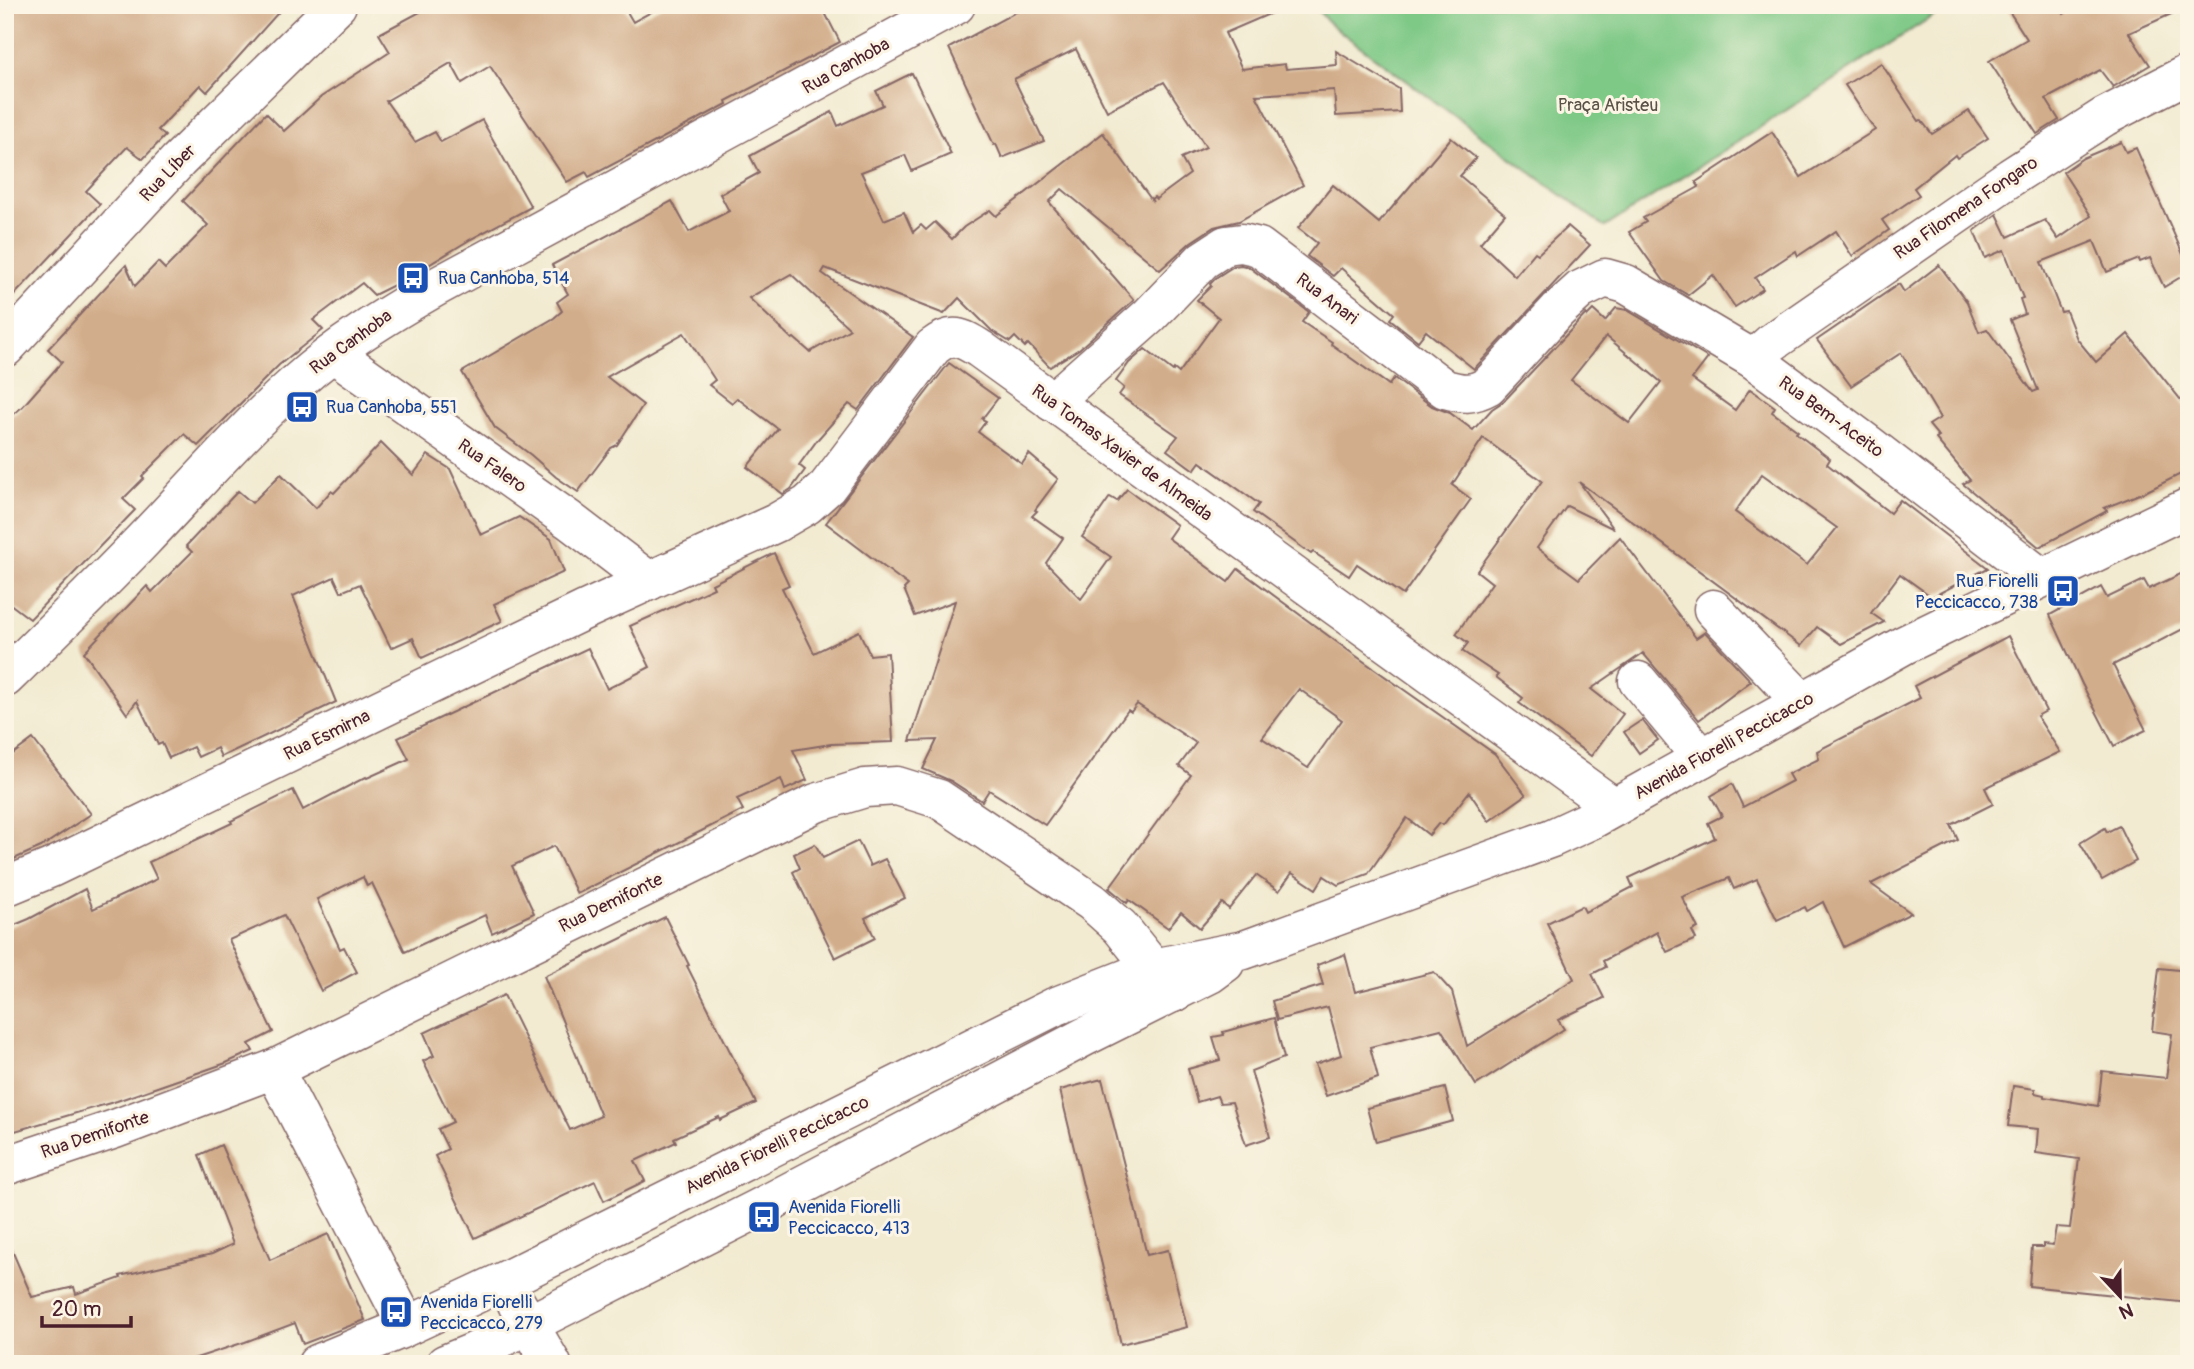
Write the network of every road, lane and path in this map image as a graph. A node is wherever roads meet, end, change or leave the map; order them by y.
1 (337, 5) edge
2 (956, 5) edge
3 (2189, 73) edge
4 (1605, 278) joint
5 (5, 348) edge
6 (333, 353) junction
7 (1753, 359) junction
8 (1052, 402) junction
9 (2189, 507) edge
10 (2042, 578) junction
11 (649, 581) junction
12 (1713, 609) dead end
13 (5, 678) edge
14 (1638, 681) dead end
15 (1802, 702) junction
16 (1702, 758) junction
17 (1614, 807) junction
18 (5, 887) edge
19 (1163, 980) junction
20 (274, 1069) junction
21 (5, 1166) edge
22 (504, 1281) junction
23 (529, 1324) junction
24 (407, 1326) junction
25 (317, 1364) edge
26 (445, 1364) edge
27 (552, 1364) edge

1 - 5 street, Rua Líber
2 - 6 street, Rua Canhoba
3 - 7 street, Rua Filomena Fongaro
4 - 7 street, Rua Bem-Aceito
4 - 8 street, Rua Anari
6 - 11 street, Rua Falero
6 - 13 street, Rua Canhoba
7 - 10 street, Rua Bem-Aceito
8 - 11 street, Rua Tomas Xavier de Almeida
8 - 17 street, Rua Tomas Xavier de Almeida
9 - 10 street, Avenida Fiorelli Peccicacco
10 - 15 street, Avenida Fiorelli Peccicacco
11 - 18 street, Rua Esmirna
12 - 15 street
14 - 16 street
15 - 16 street, Avenida Fiorelli Peccicacco
16 - 17 street, Avenida Fiorelli Peccicacco
17 - 19 street, Avenida Fiorelli Peccicacco
19 - 20 street, Rua Demifonte
19 - 22 street, Avenida Fiorelli Peccicacco
19 - 23 street, Avenida Fiorelli Peccicacco
20 - 21 street, Rua Demifonte
20 - 24 street
22 - 23 street
22 - 24 street, Avenida Fiorelli Peccicacco
23 - 26 street, Avenida Fiorelli Peccicacco
23 - 27 street
24 - 25 street, Avenida Fiorelli Peccicacco

